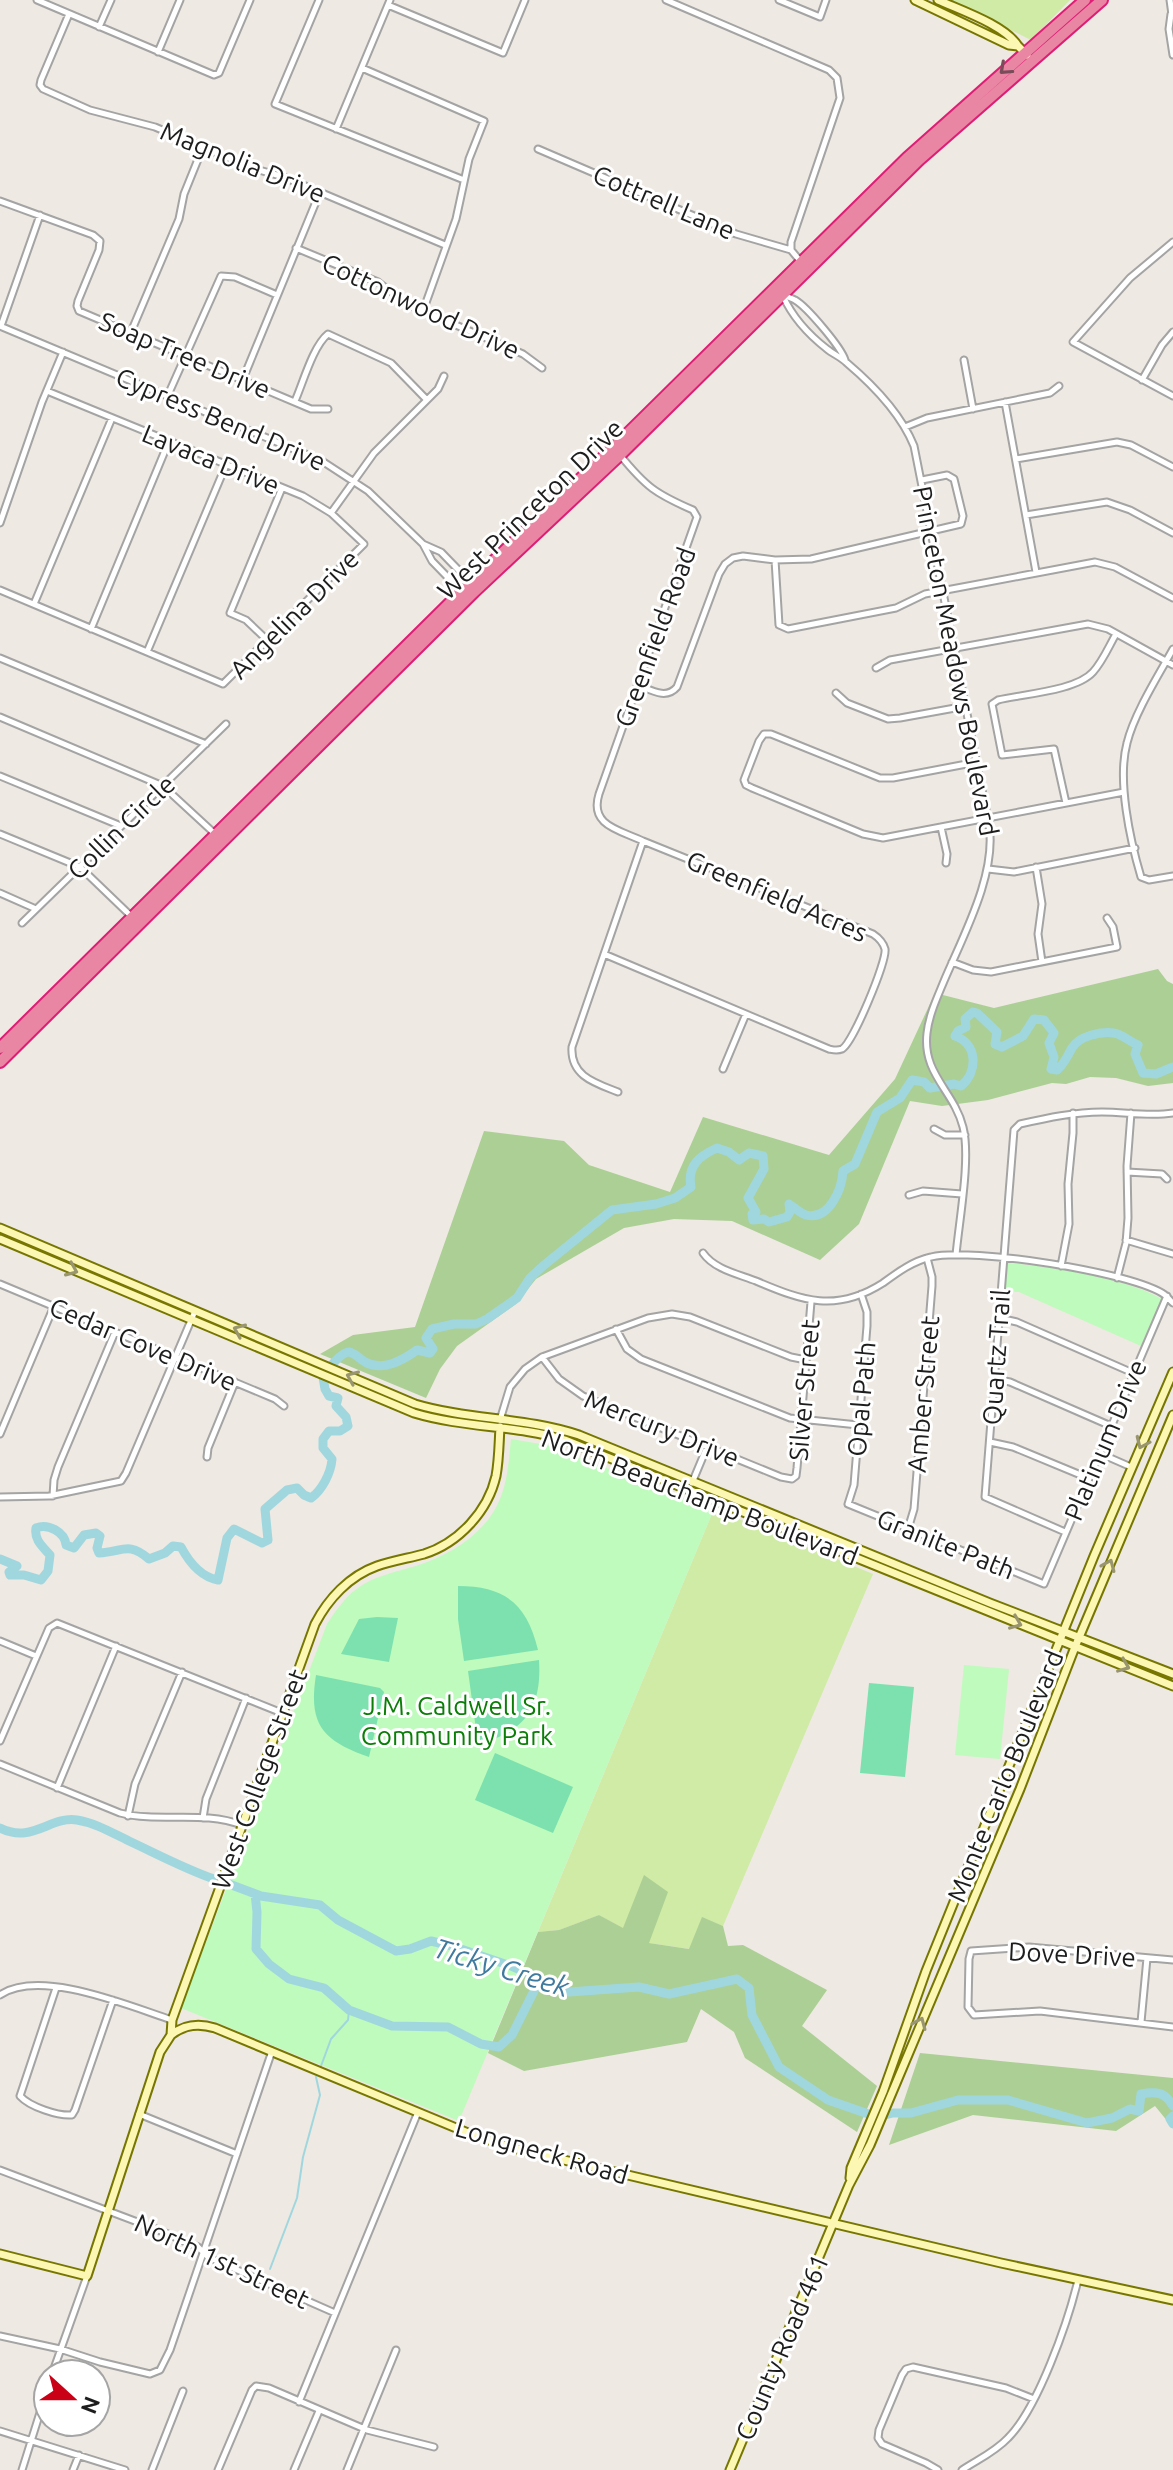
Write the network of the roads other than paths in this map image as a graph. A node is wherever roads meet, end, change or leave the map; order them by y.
1 (37, 0) edge
2 (111, 0) edge
3 (180, 0) edge
4 (250, 0) edge
5 (318, 0) edge
6 (525, 0) edge
7 (666, 0) edge
8 (779, 0) edge
9 (826, 0) edge
10 (915, 0) edge
11 (938, 0) edge
12 (1085, 0) edge
13 (1102, 0) edge
14 (1170, 0) edge
15 (389, 3) edge
16 (69, 14) junction
17 (1171, 14) edge
18 (1173, 24) edge
19 (980, 25) junction
20 (99, 27) junction
21 (1021, 49) junction
22 (158, 52) junction
23 (1173, 55) edge
24 (1032, 63) junction
25 (362, 68) junction
26 (336, 129) junction
27 (203, 147) junction
28 (538, 149) dead end
29 (464, 180) junction
30 (320, 192) junction
31 (0, 201) edge
32 (40, 215) junction
33 (1173, 242) edge
34 (445, 245) junction
35 (296, 248) junction
36 (791, 250) junction
37 (802, 262) junction
38 (277, 295) junction
39 (782, 295) junction
40 (423, 311) junction
41 (0, 326) edge
42 (131, 332) junction
43 (1173, 332) edge
44 (63, 352) junction
45 (186, 355) junction
46 (845, 360) junction
47 (964, 360) dead end
48 (542, 368) dead end
49 (444, 376) dead end
50 (243, 379) junction
51 (1142, 380) junction
52 (1059, 386) dead end
53 (47, 391) junction
54 (168, 395) junction
55 (1173, 396) edge
56 (427, 400) junction
57 (295, 401) junction
58 (1005, 402) junction
59 (328, 409) dead end
60 (973, 409) junction
61 (112, 418) junction
62 (905, 427) junction
63 (169, 441) junction
64 (616, 451) junction
65 (1016, 459) junction
66 (226, 465) junction
67 (1173, 467) edge
68 (353, 480) junction
69 (922, 480) junction
70 (282, 488) junction
71 (331, 513) junction
72 (1026, 515) junction
73 (0, 523) edge
74 (932, 533) junction
75 (1173, 533) edge
76 (364, 544) joint
77 (423, 544) junction
78 (775, 560) junction
79 (1036, 572) junction
80 (474, 586) junction
81 (0, 590) edge
82 (943, 591) junction
83 (465, 595) junction
84 (1173, 598) edge
85 (34, 604) junction
86 (91, 629) junction
87 (1116, 634) junction
88 (267, 640) junction
89 (955, 648) junction
90 (1173, 649) edge
91 (147, 652) junction
92 (0, 658) edge
93 (1167, 661) junction
94 (1173, 665) edge
95 (876, 668) dead end
96 (638, 685) junction
97 (836, 693) dead end
98 (966, 706) junction
99 (0, 717) edge
100 (226, 724) dead end
101 (206, 744) junction
102 (610, 762) joint
103 (977, 762) junction
104 (0, 776) edge
105 (163, 786) junction
106 (1124, 792) junction
107 (1066, 803) junction
108 (988, 818) junction
109 (121, 826) junction
110 (941, 827) junction
111 (0, 834) edge
112 (220, 839) junction
113 (643, 841) junction
114 (1135, 848) junction
115 (946, 863) dead end
116 (80, 867) junction
117 (1036, 867) junction
118 (988, 869) junction
119 (1173, 876) edge
120 (0, 893) edge
121 (37, 909) junction
122 (1107, 918) dead end
123 (136, 921) junction
124 (22, 923) dead end
125 (604, 954) junction
126 (952, 962) junction
127 (1042, 962) junction
128 (746, 1014) junction
129 (37, 1018) junction
130 (0, 1048) edge
131 (0, 1062) edge
132 (723, 1069) dead end
133 (618, 1092) dead end
134 (1073, 1113) junction
135 (1131, 1113) junction
136 (1173, 1113) edge
137 (934, 1129) dead end
138 (965, 1135) junction
139 (1127, 1172) junction
140 (1167, 1179) dead end
141 (962, 1194) junction
142 (909, 1195) dead end
143 (0, 1228) edge
144 (0, 1239) edge
145 (1126, 1240) junction
146 (703, 1253) dead end
147 (1173, 1254) edge
148 (956, 1255) junction
149 (1004, 1257) junction
150 (927, 1258) junction
151 (1061, 1266) junction
152 (1117, 1278) junction
153 (0, 1284) edge
154 (861, 1294) junction
155 (1170, 1295) edge
156 (811, 1302) junction
157 (1173, 1303) edge
158 (54, 1306) junction
159 (195, 1311) junction
160 (999, 1318) junction
161 (191, 1320) junction
162 (616, 1329) junction
163 (115, 1332) junction
164 (175, 1357) junction
165 (542, 1357) junction
166 (806, 1360) junction
167 (1173, 1372) edge
168 (1133, 1373) junction
169 (995, 1379) junction
170 (235, 1382) junction
171 (284, 1406) dead end
172 (1173, 1415) edge
173 (801, 1420) junction
174 (500, 1424) junction
175 (858, 1425) junction
176 (1111, 1426) junction
177 (0, 1434) edge
178 (990, 1442) junction
179 (707, 1447) junction
180 (1099, 1453) junction
181 (207, 1457) dead end
182 (1131, 1467) junction
183 (794, 1478) joint
184 (1088, 1478) junction
185 (693, 1481) junction
186 (689, 1490) junction
187 (53, 1496) junction
188 (0, 1497) edge
189 (848, 1504) joint
190 (908, 1529) junction
191 (1065, 1532) junction
192 (1044, 1584) joint
193 (1064, 1631) junction
194 (1079, 1637) junction
195 (0, 1641) edge
196 (1060, 1641) junction
197 (116, 1646) junction
198 (1075, 1647) junction
199 (36, 1656) junction
200 (182, 1672) junction
201 (1173, 1674) edge
202 (1173, 1686) edge
203 (246, 1698) junction
204 (282, 1713) junction
205 (0, 1741) edge
206 (0, 1764) edge
207 (57, 1788) junction
208 (128, 1816) junction
209 (203, 1818) junction
210 (242, 1825) junction
211 (1147, 1958) junction
212 (1173, 1960) edge
213 (56, 1988) junction
214 (0, 1995) edge
215 (113, 2000) junction
216 (172, 2020) junction
217 (1141, 2022) junction
218 (1173, 2027) edge
219 (171, 2035) junction
220 (272, 2051) junction
221 (886, 2093) junction
222 (418, 2112) junction
223 (139, 2114) junction
224 (237, 2154) junction
225 (0, 2170) edge
226 (108, 2210) junction
227 (833, 2224) junction
228 (203, 2253) junction
229 (0, 2254) edge
230 (87, 2276) junction
231 (1078, 2280) junction
232 (1173, 2300) edge
233 (335, 2313) junction
234 (0, 2336) edge
235 (60, 2349) junction
236 (396, 2350) dead end
237 (57, 2358) edge
238 (183, 2391) dead end
239 (1034, 2399) junction
240 (299, 2402) junction
241 (319, 2411) junction
242 (363, 2428) junction
243 (0, 2431) edge
244 (32, 2436) edge
245 (31, 2439) junction
246 (434, 2447) dead end
247 (79, 2455) junction
248 (22, 2470) edge
249 (73, 2470) edge
250 (125, 2470) edge
251 (152, 2470) edge
252 (218, 2470) edge
253 (294, 2470) edge
254 (347, 2470) edge
255 (730, 2470) edge
256 (938, 2470) edge
257 (962, 2470) edge

1 - 16 street
2 - 20 street
3 - 22 street
4 - 22 street
5 - 26 street
6 - 15 street
7 - 36 street
8 - 9 street
10 - 19 street
11 - 19 street
12 - 21 highway, West Princeton Drive
13 - 24 highway, West Princeton Drive
14 - 17 street
15 - 25 street
16 - 20 street
16 - 27 street, Magnolia Drive
17 - 18 street
17 - 23 street
19 - 21 street
20 - 22 street
21 - 24 street
21 -> 37 highway, West Princeton Drive
24 - 39 highway, West Princeton Drive
25 - 26 street
25 - 29 street
26 - 29 street
27 - 30 street, Magnolia Drive
27 - 42 street
28 - 36 street, Cottrell Lane
29 - 34 street
30 - 34 street, Magnolia Drive
30 - 35 street
31 - 32 street, Soap Tree Drive
32 - 41 street
32 - 42 street, Soap Tree Drive
33 - 51 street
34 - 40 street
35 - 38 street
35 - 40 street, Cottonwood Drive
36 - 37 street
37 - 64 highway, West Princeton Drive
38 - 45 street
38 - 50 street
39 - 46 street, Princeton Meadows Boulevard
39 - 46 street, Princeton Meadows Boulevard
39 - 64 highway, West Princeton Drive
40 - 48 street, Cottonwood Drive
41 - 44 street, Cypress Bend Drive
42 - 45 street, Soap Tree Drive
43 - 51 street
44 - 53 street
44 - 54 street, Cypress Bend Drive
45 - 50 street, Soap Tree Drive
45 - 54 street
46 - 62 street, Princeton Meadows Boulevard
47 - 60 street
49 - 56 street
50 - 57 street, Soap Tree Drive
51 - 55 street
52 - 58 street
53 - 61 street, Lavaca Drive
53 - 73 street
54 - 68 street, Cypress Bend Drive
56 - 57 street
56 - 68 street
57 - 59 street, Soap Tree Drive
58 - 60 street
58 - 65 street
60 - 62 street
61 - 63 street, Lavaca Drive
61 - 85 street
62 - 69 street, Princeton Meadows Boulevard
63 - 66 street, Lavaca Drive
63 - 86 street
64 - 80 highway, West Princeton Drive
64 - 96 street, Greenfield Road
65 - 67 street
65 - 72 street
66 - 70 street, Lavaca Drive
66 - 91 street
68 - 71 street
68 - 77 street, Cypress Bend Drive
69 - 74 street, Princeton Meadows Boulevard
69 - 74 street
70 - 71 street, Lavaca Drive
70 - 88 street
71 - 76 street, Lavaca Drive
72 - 75 street
72 - 79 street
74 - 78 street
74 - 82 street, Princeton Meadows Boulevard
76 - 88 street, Angelina Drive
77 - 80 street, Cypress Bend Drive
77 - 83 street, Cypress Bend Drive
78 - 82 street
78 - 96 street
79 - 82 street
79 - 84 street
80 - 83 highway, West Princeton Drive
81 - 85 street
82 - 89 street, Princeton Meadows Boulevard
83 - 112 highway, West Princeton Drive
85 - 86 street
86 - 91 street
87 - 89 street
87 - 93 street
87 - 107 street
88 - 91 street, Angelina Drive
89 - 95 street
89 - 98 street, Princeton Meadows Boulevard
90 - 93 street
92 - 101 street
93 - 94 street
93 - 106 street
96 - 102 street, Greenfield Road
97 - 98 street
98 - 103 street, Princeton Meadows Boulevard
99 - 105 street
100 - 101 street, Collin Circle
101 - 105 street, Collin Circle
102 - 113 street, Greenfield Acres
103 - 108 street, Princeton Meadows Boulevard
103 - 110 street
104 - 109 street
105 - 109 street, Collin Circle
105 - 112 street
106 - 107 street
106 - 114 street
107 - 108 street
108 - 110 street
108 - 118 street, Princeton Meadows Boulevard
109 - 116 street, Collin Circle
110 - 115 street
111 - 116 street
112 - 123 highway, West Princeton Drive
113 - 125 street
113 - 128 street, Greenfield Acres
114 - 117 street
114 - 119 street
116 - 121 street, Collin Circle
116 - 123 street
117 - 118 street
117 - 127 street
118 - 126 street, Princeton Meadows Boulevard
120 - 121 street
121 - 124 street, Collin Circle
122 - 127 street
123 - 129 highway, West Princeton Drive
125 - 128 street, Greenfield Acres
125 - 133 street
126 - 127 street
126 - 138 street, Princeton Meadows Boulevard
128 - 132 street
129 - 130 highway, West Princeton Drive
129 - 131 highway, West Princeton Drive
134 - 135 street
134 - 149 street, Quartz Trail
134 - 151 street
135 - 136 street
135 - 139 street
137 - 138 street
138 - 141 street, Princeton Meadows Boulevard
139 - 140 street
139 - 145 street
141 - 142 street
141 - 148 street, Princeton Meadows Boulevard
143 - 159 street, North Beauchamp Boulevard
144 -> 161 street, North Beauchamp Boulevard
145 - 147 street
145 - 152 street
146 - 156 street
148 - 149 street
148 - 150 street
149 - 151 street
149 - 160 street, Quartz Trail
150 - 154 street
150 - 190 street, Amber Street
151 - 152 street
152 - 155 street
153 - 158 street, Cedar Cove Drive
154 - 156 street
154 - 175 street, Opal Path
155 - 157 street
155 - 168 street, Platinum Drive
156 - 166 street, Silver Street
158 - 163 street, Cedar Cove Drive
158 - 177 street
159 - 161 street
174 -> 159 street, North Beauchamp Boulevard
160 - 168 street
160 - 169 street, Quartz Trail
161 - 164 street
161 - 174 street, North Beauchamp Boulevard
162 - 165 street
162 - 166 street
162 - 173 street
163 - 164 street, Cedar Cove Drive
163 - 187 street
164 - 170 street, Cedar Cove Drive
164 - 187 street
165 - 174 street
165 - 179 street, Mercury Drive
166 - 173 street, Silver Street
167 -> 182 street, Monte Carlo Boulevard
168 - 176 street, Platinum Drive
169 - 176 street
169 - 178 street, Quartz Trail
170 - 171 street, Cedar Cove Drive
170 - 181 street
194 -> 172 street, Monte Carlo Boulevard
173 - 175 street
173 - 183 street, Silver Street
174 - 185 street, North Beauchamp Boulevard
174 - 186 street, North Beauchamp Boulevard
174 - 204 street, West College Street
175 - 189 street, Opal Path
176 - 180 street, Platinum Drive
178 - 184 street
178 - 191 street, Quartz Trail
179 - 183 street, Mercury Drive
179 - 185 street
180 - 182 street
180 - 184 street, Platinum Drive
182 - 193 street, Monte Carlo Boulevard
184 - 191 street, Platinum Drive
185 - 186 street
185 - 193 street, North Beauchamp Boulevard
186 -> 196 street, North Beauchamp Boulevard
187 - 188 street
189 - 190 street, Granite Path
190 - 192 street, Granite Path
191 - 192 street, Platinum Drive
193 - 194 street, North Beauchamp Boulevard
193 - 196 street, Monte Carlo Boulevard
194 - 198 street, Monte Carlo Boulevard
194 - 201 street, North Beauchamp Boulevard
195 - 199 street
196 - 198 street, North Beauchamp Boulevard
196 - 221 street, Monte Carlo Boulevard
197 - 199 street
197 - 200 street
197 - 207 street
198 -> 202 street, North Beauchamp Boulevard
221 -> 198 street, Monte Carlo Boulevard
199 - 205 street
200 - 203 street
200 - 208 street
203 - 204 street
203 - 209 street
204 - 210 street, West College Street
206 - 207 street
207 - 208 street
208 - 209 street
209 - 210 street
210 - 216 street, West College Street
211 - 212 street, Dove Drive
211 - 217 street
211 - 217 street, Dove Drive
213 - 214 street
213 - 215 street
213 - 215 street
215 - 216 street
216 - 219 street, West College Street
217 - 218 street
219 - 220 street, Longneck Road
219 - 223 street, West College Street
220 - 222 street, Longneck Road
220 - 224 street
221 - 227 street, Monte Carlo Boulevard
222 - 227 street, Longneck Road
222 - 233 street
223 - 224 street
223 - 226 street, West College Street
224 - 228 street
225 - 226 street, North 1st Street
226 - 228 street, North 1st Street
226 - 230 street, West College Street
227 - 231 street, Longneck Road
227 - 255 street, County Road 461
228 - 233 street, North 1st Street
228 - 235 street
229 - 230 street
230 - 235 street
231 - 232 street, Longneck Road
231 - 239 street
233 - 240 street
234 - 235 street
235 - 237 street
236 - 242 street
238 - 251 street
239 - 256 street
239 - 257 street
240 - 241 street
240 - 252 street
241 - 242 street
241 - 253 street
242 - 246 street
242 - 254 street
243 - 245 street
244 - 245 street
245 - 247 street
245 - 248 street
247 - 249 street
247 - 250 street

